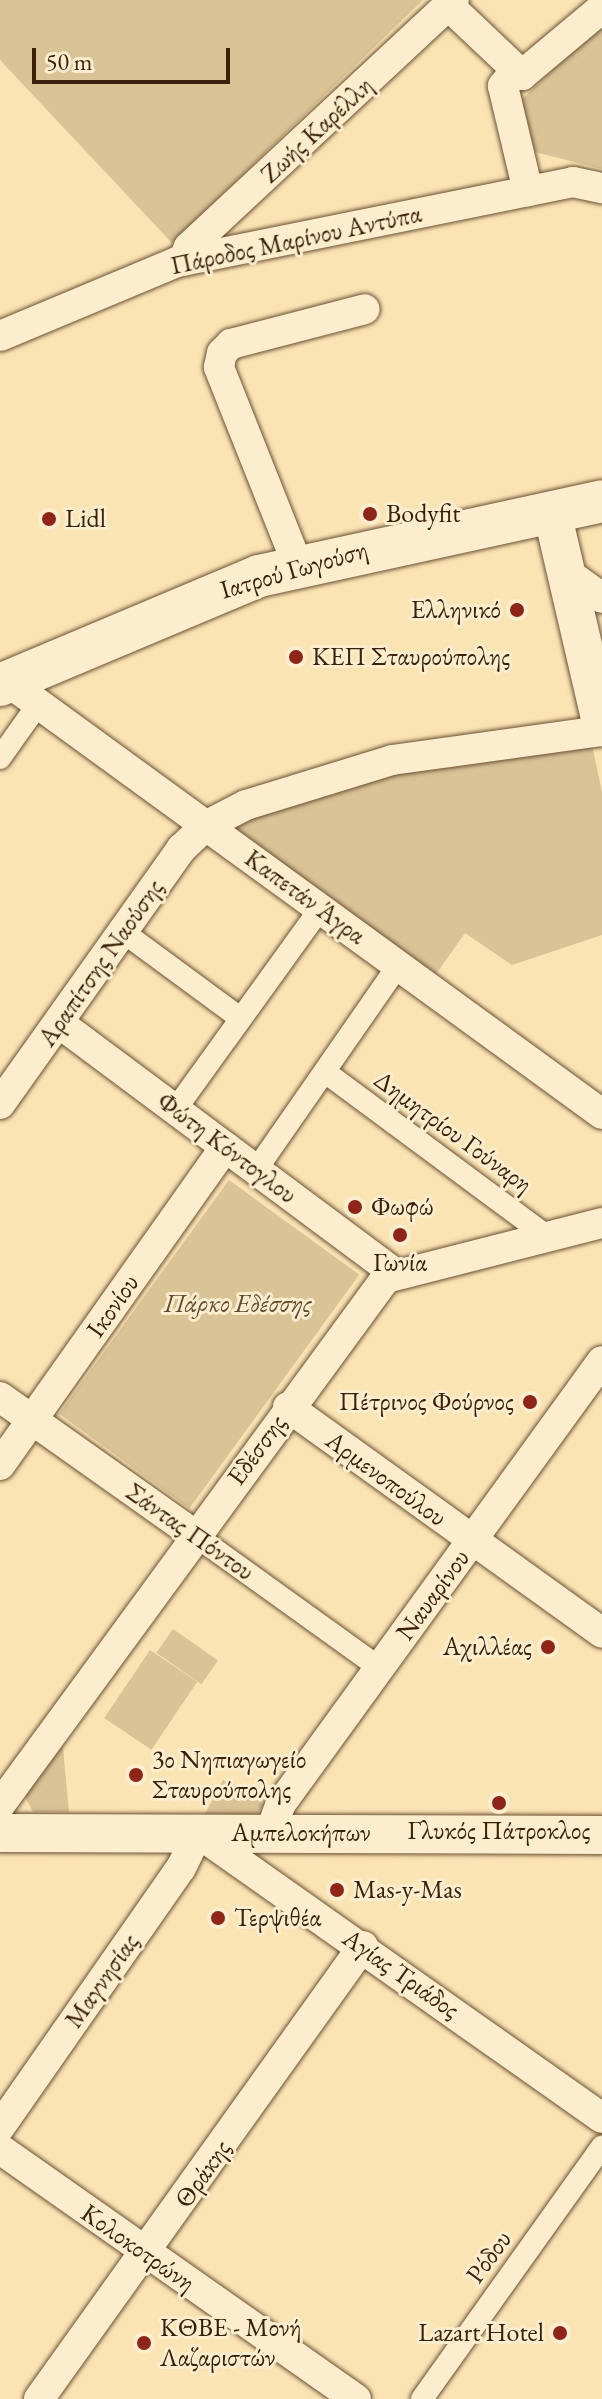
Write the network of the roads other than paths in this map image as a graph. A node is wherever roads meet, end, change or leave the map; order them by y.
1 (451, 2) edge
2 (602, 8) edge
3 (514, 72) junction
4 (602, 188) edge
5 (528, 191) junction
6 (183, 261) junction
7 (365, 309) dead end
8 (0, 336) edge
9 (602, 501) edge
10 (602, 528) edge
11 (559, 540) junction
12 (298, 566) junction
13 (602, 598) edge
14 (15, 695) edge
15 (602, 729) edge
16 (0, 758) edge
17 (207, 825) junction
18 (320, 909) junction
19 (123, 932) junction
20 (398, 966) junction
21 (240, 1018) junction
22 (59, 1023) junction
23 (325, 1072) junction
24 (0, 1104) edge
25 (175, 1110) junction
26 (602, 1114) edge
27 (225, 1147) junction
28 (256, 1170) junction
29 (602, 1223) edge
30 (548, 1237) junction
31 (394, 1273) junction
32 (602, 1361) edge
33 (0, 1397) edge
34 (288, 1407) junction
35 (32, 1420) junction
36 (0, 1465) edge
37 (196, 1536) junction
38 (471, 1542) junction
39 (602, 1633) edge
40 (380, 1668) junction
41 (0, 1805) edge
42 (0, 1833) edge
43 (198, 1833) junction
44 (270, 1833) junction
45 (602, 1835) edge
46 (363, 1946) junction
47 (602, 2118) edge
48 (0, 2127) edge
49 (602, 2147) edge
50 (0, 2149) edge
51 (146, 2255) junction
52 (39, 2399) edge
53 (356, 2399) edge
54 (422, 2399) edge

1 - 3 street
1 - 6 street, Ζωής Καρέλλη
2 - 3 street
3 - 5 street
4 - 5 street, Πάροδος Μαρίνου Αντύπα
5 - 6 street, Πάροδος Μαρίνου Αντύπα
6 - 8 street, Πάροδος Μαρίνου Αντύπα
7 - 12 street
9 - 11 main road, Ιατρού Γωγούση
10 - 11 main road, Ιατρού Γωγούση
11 - 12 main road, Ιατρού Γωγούση
11 - 13 street
11 - 14 main road, Ιατρού Γωγούση
11 - 15 street
12 - 14 main road, Ιατρού Γωγούση
14 - 16 street
14 - 17 street, Καπετάν Άγρα
15 - 17 street, Αραπίτσης Ναούσης
17 - 18 street, Καπετάν Άγρα
17 - 19 street, Αραπίτσης Ναούσης
18 - 20 street, Καπετάν Άγρα
18 - 21 street
19 - 21 street
19 - 22 street, Αραπίτσης Ναούσης
20 - 23 street
20 - 26 street, Καπετάν Άγρα
21 - 25 street
22 - 24 street, Αραπίτσης Ναούσης
22 - 25 street, Φώτη Κόντογλου
23 - 28 street
23 - 30 street, Δημητρίου Γούναρη
25 - 27 street, Φώτη Κόντογλου
27 - 28 street, Φώτη Κόντογλου
27 - 35 street, Ικονίου
28 - 31 street, Φώτη Κόντογλου
29 - 30 street
30 - 31 street
31 - 34 street, Εδέσσης
32 - 38 street, Ναυαρίνου
33 - 35 street, Σάντας Πόντου
34 - 37 street, Εδέσσης
34 - 38 street, Αρμενοπούλου
35 - 36 street, Ικονίου
35 - 37 street, Σάντας Πόντου
37 - 40 street, Σάντας Πόντου
37 - 41 street, Εδέσσης
38 - 39 street, Αρμενοπούλου
38 - 40 street, Ναυαρίνου
40 - 44 street, Ναυαρίνου
42 - 43 street, Αμπελοκήπων
43 - 44 street, Αμπελοκήπων
43 - 46 street, Αγίας Τριάδος
43 - 48 street, Μαγνησίας
44 - 45 street, Αμπελοκήπων
46 - 47 street, Αγίας Τριάδος
46 - 51 street, Θράκης
49 - 54 street, Ρόδου
50 - 51 street, Κολοκοτρώνη
51 - 52 street, Θράκης
51 - 53 street, Κολοκοτρώνη

